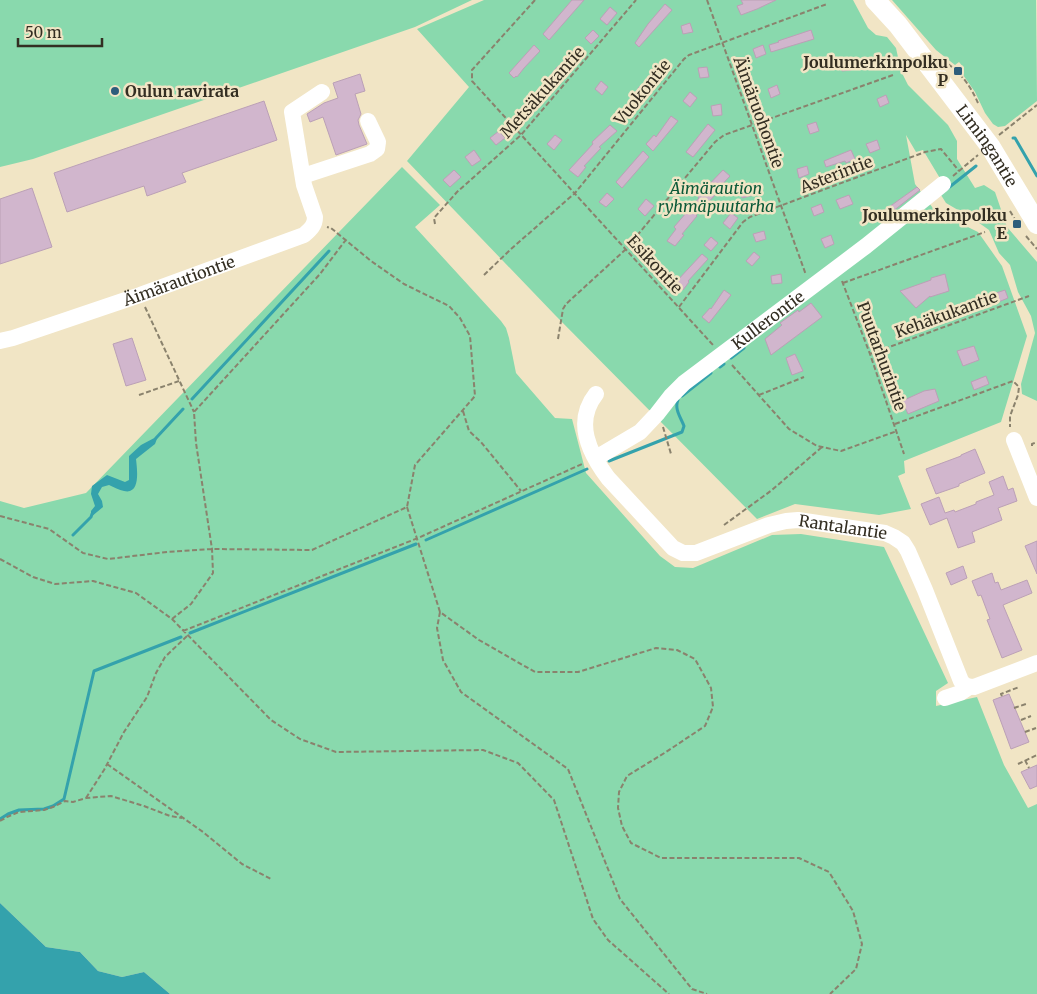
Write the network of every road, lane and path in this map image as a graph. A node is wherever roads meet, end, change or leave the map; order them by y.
1 (534, 0) edge
2 (636, 0) edge
3 (707, 0) edge
4 (875, 0) edge
5 (827, 4) dead end
6 (722, 42) junction
7 (893, 75) dead end
8 (322, 92) dead end
9 (1037, 106) edge
10 (368, 121) dead end
11 (752, 126) junction
12 (522, 135) junction
13 (997, 136) dead end
14 (979, 154) dead end
15 (959, 171) junction
16 (304, 181) junction
17 (943, 184) joint
18 (575, 193) junction
19 (781, 206) junction
20 (315, 222) junction
21 (435, 224) dead end
22 (1037, 224) edge
23 (985, 232) dead end
24 (346, 240) junction
25 (625, 250) junction
26 (837, 267) junction
27 (484, 275) dead end
28 (843, 283) junction
29 (811, 288) junction
30 (140, 295) junction
31 (1029, 296) dead end
32 (679, 308) junction
33 (558, 339) dead end
34 (0, 341) edge
35 (870, 354) junction
36 (722, 355) junction
37 (804, 377) dead end
38 (179, 381) junction
39 (596, 394) dead end
40 (139, 395) dead end
41 (759, 395) junction
42 (463, 410) junction
43 (194, 412) junction
44 (1010, 420) dead end
45 (895, 424) junction
46 (896, 431) junction
47 (665, 432) dead end
48 (1014, 440) dead end
49 (1037, 442) edge
50 (822, 447) junction
51 (1030, 448) dead end
52 (671, 454) dead end
53 (904, 454) dead end
54 (596, 458) junction
55 (521, 491) junction
56 (1037, 498) edge
57 (407, 507) junction
58 (0, 516) edge
59 (724, 525) dead end
60 (418, 538) junction
61 (212, 549) junction
62 (0, 559) edge
63 (440, 612) junction
64 (172, 619) junction
65 (183, 630) junction
66 (187, 635) junction
67 (1037, 663) edge
68 (969, 687) junction
69 (1019, 687) dead end
70 (1002, 696) dead end
71 (945, 698) dead end
72 (1026, 704) dead end
73 (1014, 708) dead end
74 (1031, 716) dead end
75 (1021, 720) dead end
76 (1036, 728) dead end
77 (1025, 732) dead end
78 (1037, 755) edge
79 (1026, 760) junction
80 (107, 764) junction
81 (1018, 764) dead end
82 (1029, 768) dead end
83 (86, 798) junction
84 (185, 819) junction
85 (0, 821) edge
86 (271, 879) dead end
87 (669, 994) edge
88 (707, 994) edge
89 (830, 994) edge

1 - 12 path, Esikontie
2 - 12 path, Metsäkukantie
3 - 6 path, Äimäruohontie
4 - 22 main road, Limingantie
5 - 6 path, Vuokontie
6 - 11 path, Äimäruohontie
6 - 18 path, Vuokontie
7 - 11 path
8 - 16 street
9 - 13 path
10 - 16 street
11 - 19 path, Äimäruohontie
11 - 25 path
12 - 18 path, Esikontie
12 - 21 path, Metsäkukantie
14 - 15 path
15 - 17 path
15 - 19 path, Asterintie
16 - 20 street
17 - 26 street, Kullerontie
18 - 25 path, Esikontie
18 - 27 path, Vuokontie
19 - 29 path, Äimäruohontie
19 - 32 path, Asterintie
20 - 24 path
20 - 30 street, Äimärautiontie
23 - 28 path
24 - 42 path
24 - 43 path
25 - 32 path, Esikontie
25 - 33 path
26 - 28 path, Puutarhurintie
26 - 29 street, Kullerontie
28 - 35 path, Puutarhurintie
29 - 36 street, Kullerontie
30 - 34 street, Äimärautiontie
30 - 38 path
31 - 35 path, Kehäkukantie
32 - 36 path, Esikontie
35 - 45 path, Puutarhurintie
36 - 41 path, Esikontie
36 - 54 street, Kullerontie
37 - 41 path
38 - 40 path
38 - 43 path
39 - 54 street
41 - 50 path, Esikontie
42 - 55 path
42 - 57 path
43 - 61 path
44 - 45 path
45 - 46 path, Puutarhurintie
46 - 50 path, Esikontie
46 - 53 path, Puutarhurintie
47 - 52 path
48 - 56 street
49 - 51 path
50 - 59 path
54 - 55 path
54 - 68 street, Rantalantie
55 - 60 path
57 - 60 path
57 - 61 path
58 - 61 path
60 - 63 path
60 - 65 path
61 - 64 path
62 - 64 path
63 - 88 path
63 - 89 path
64 - 65 path
65 - 66 path
66 - 80 path
66 - 87 path
67 - 68 street
68 - 71 street
69 - 70 path
72 - 73 path
74 - 75 path
76 - 77 path
78 - 79 path
79 - 81 path
79 - 82 path
80 - 83 path
80 - 84 path
83 - 84 path
83 - 85 path
84 - 86 path

